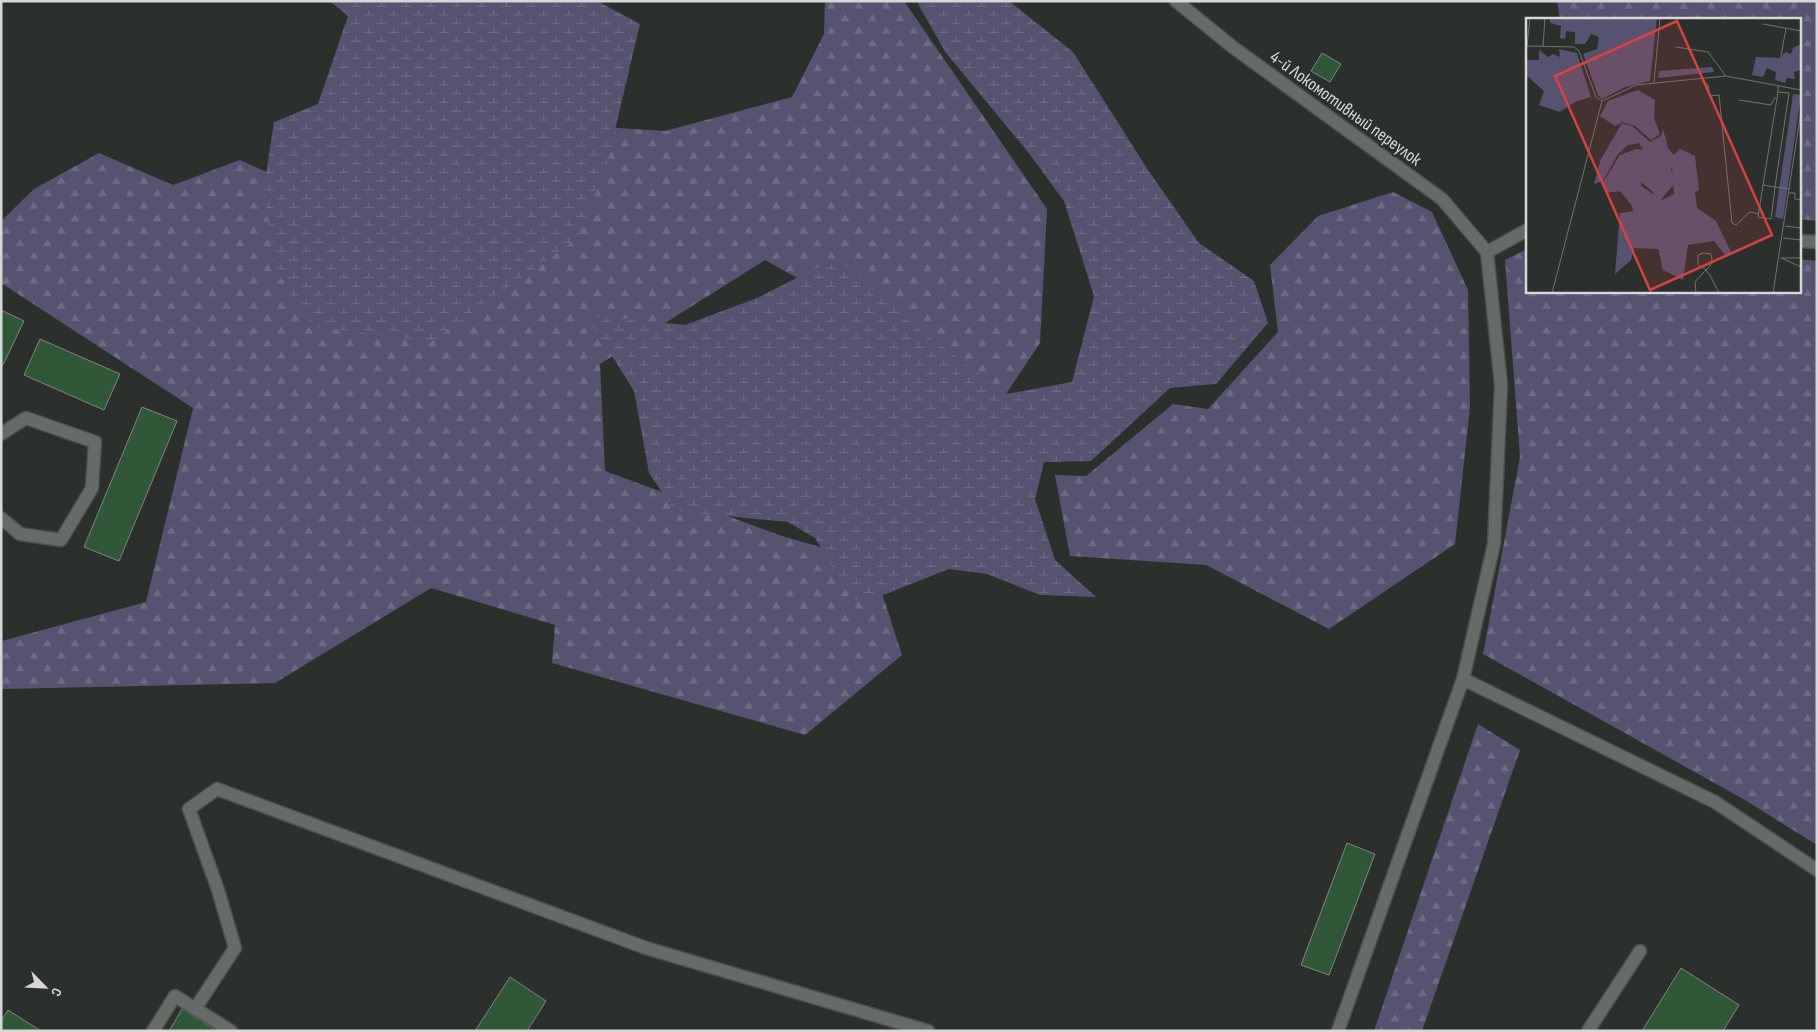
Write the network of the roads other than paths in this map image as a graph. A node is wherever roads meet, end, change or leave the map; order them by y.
1 (1176, 1) edge
2 (1526, 231) edge
3 (1800, 241) edge
4 (1817, 242) edge
5 (1487, 252) junction
6 (1, 434) edge
7 (1, 518) edge
8 (1463, 679) junction
9 (1817, 870) edge
10 (1640, 951) dead end
11 (195, 1008) junction
12 (1335, 1029) edge
13 (153, 1031) edge
14 (230, 1031) edge
15 (928, 1031) edge
16 (1588, 1031) edge

1 - 5 street, 4-й Локомотивный переулок
2 - 5 street
3 - 4 street
5 - 8 street
6 - 7 street
8 - 9 street
8 - 12 street
10 - 16 street
11 - 13 street
11 - 14 street
11 - 15 street

